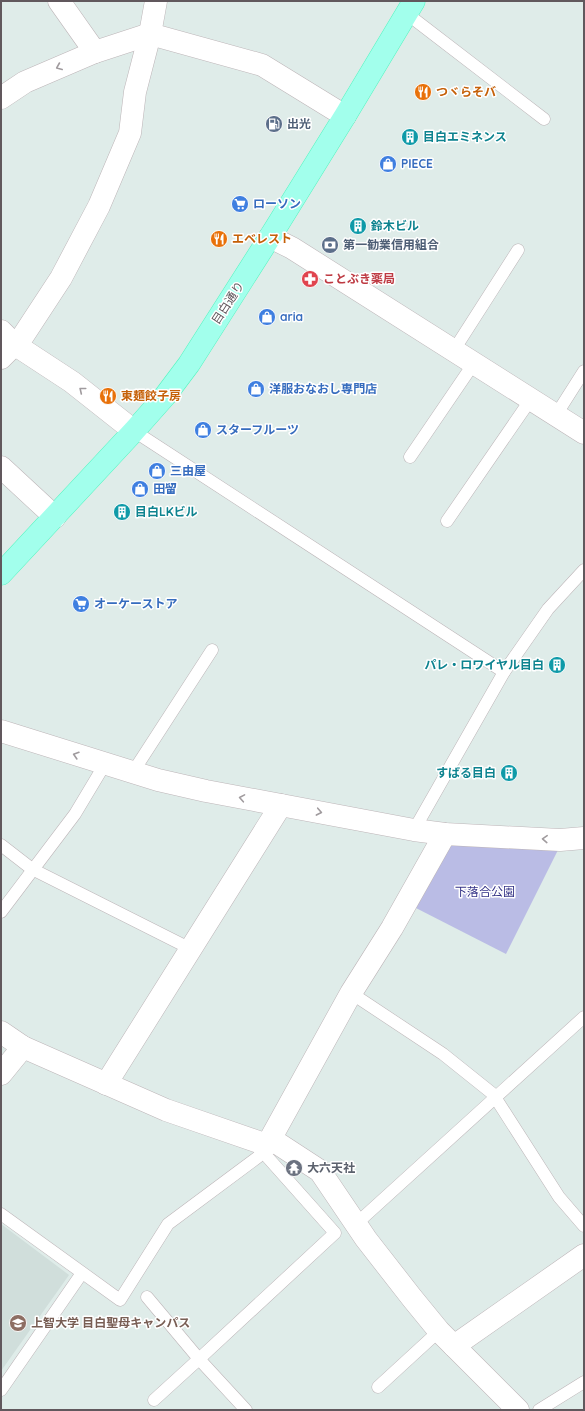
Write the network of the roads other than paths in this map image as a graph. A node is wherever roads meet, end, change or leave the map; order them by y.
1 (59, 1) edge
2 (156, 1) edge
3 (410, 7) edge
4 (150, 34) junction
5 (95, 52) junction
6 (1, 98) edge
7 (346, 116) junction
8 (544, 119) dead end
9 (270, 237) junction
10 (518, 250) dead end
11 (5, 344) edge
12 (454, 350) junction
13 (474, 363) junction
14 (584, 371) edge
15 (531, 399) junction
16 (556, 415) junction
17 (134, 431) junction
18 (584, 433) edge
19 (410, 457) dead end
20 (1, 467) edge
21 (55, 517) junction
22 (447, 521) dead end
23 (584, 570) edge
24 (1, 574) edge
25 (212, 650) dead end
26 (504, 672) junction
27 (1, 731) edge
28 (106, 764) junction
29 (133, 772) junction
30 (281, 805) junction
31 (414, 830) junction
32 (445, 834) junction
33 (584, 838) edge
34 (1, 845) edge
35 (32, 869) junction
36 (1, 912) edge
37 (190, 949) junction
38 (351, 993) junction
39 (584, 1017) edge
40 (1, 1032) edge
41 (22, 1047) junction
42 (1, 1074) edge
43 (106, 1084) junction
44 (495, 1098) junction
45 (267, 1145) junction
46 (1, 1214) edge
47 (356, 1224) junction
48 (584, 1226) edge
49 (584, 1255) edge
50 (82, 1273) junction
51 (147, 1297) dead end
52 (446, 1338) junction
53 (199, 1359) junction
54 (584, 1382) edge
55 (378, 1387) dead end
56 (1, 1390) edge
57 (154, 1400) dead end
58 (246, 1410) edge
59 (518, 1410) edge
60 (539, 1410) edge

1 - 5 street
2 - 4 street
3 - 7 main road, 目白通り
3 - 8 lane
4 - 5 street
4 - 7 street
4 - 11 street
5 -> 6 street
7 - 9 main road, 目白通り
9 - 12 street
9 - 17 main road, 目白通り
10 - 12 lane
17 -> 11 street
12 - 13 street
13 - 15 street
13 - 19 lane
14 - 16 lane
15 - 16 street
15 - 22 lane
16 - 18 street
17 - 21 main road, 目白通り
17 - 26 lane
20 - 21 street
21 - 24 main road, 目白通り
23 - 26 lane
25 - 29 lane
26 - 31 lane
28 -> 27 street
28 - 29 street
28 - 35 lane
30 -> 29 street
30 -> 31 street
30 - 37 street
31 - 32 street
33 -> 32 street
32 - 38 street
34 - 35 lane
35 - 36 lane
35 - 37 lane
37 - 43 street
38 - 44 lane
38 - 45 street
39 - 44 lane
40 - 41 street
41 - 42 street
41 - 43 street
43 - 45 street
44 - 47 lane
44 - 48 lane
45 - 47 street
45 - 50 lane
45 - 53 lane
46 - 50 lane
47 - 52 street
49 - 52 street
50 - 56 lane
51 - 53 lane
52 - 55 lane
52 - 59 street
53 - 57 lane
53 - 58 lane
54 - 60 lane

